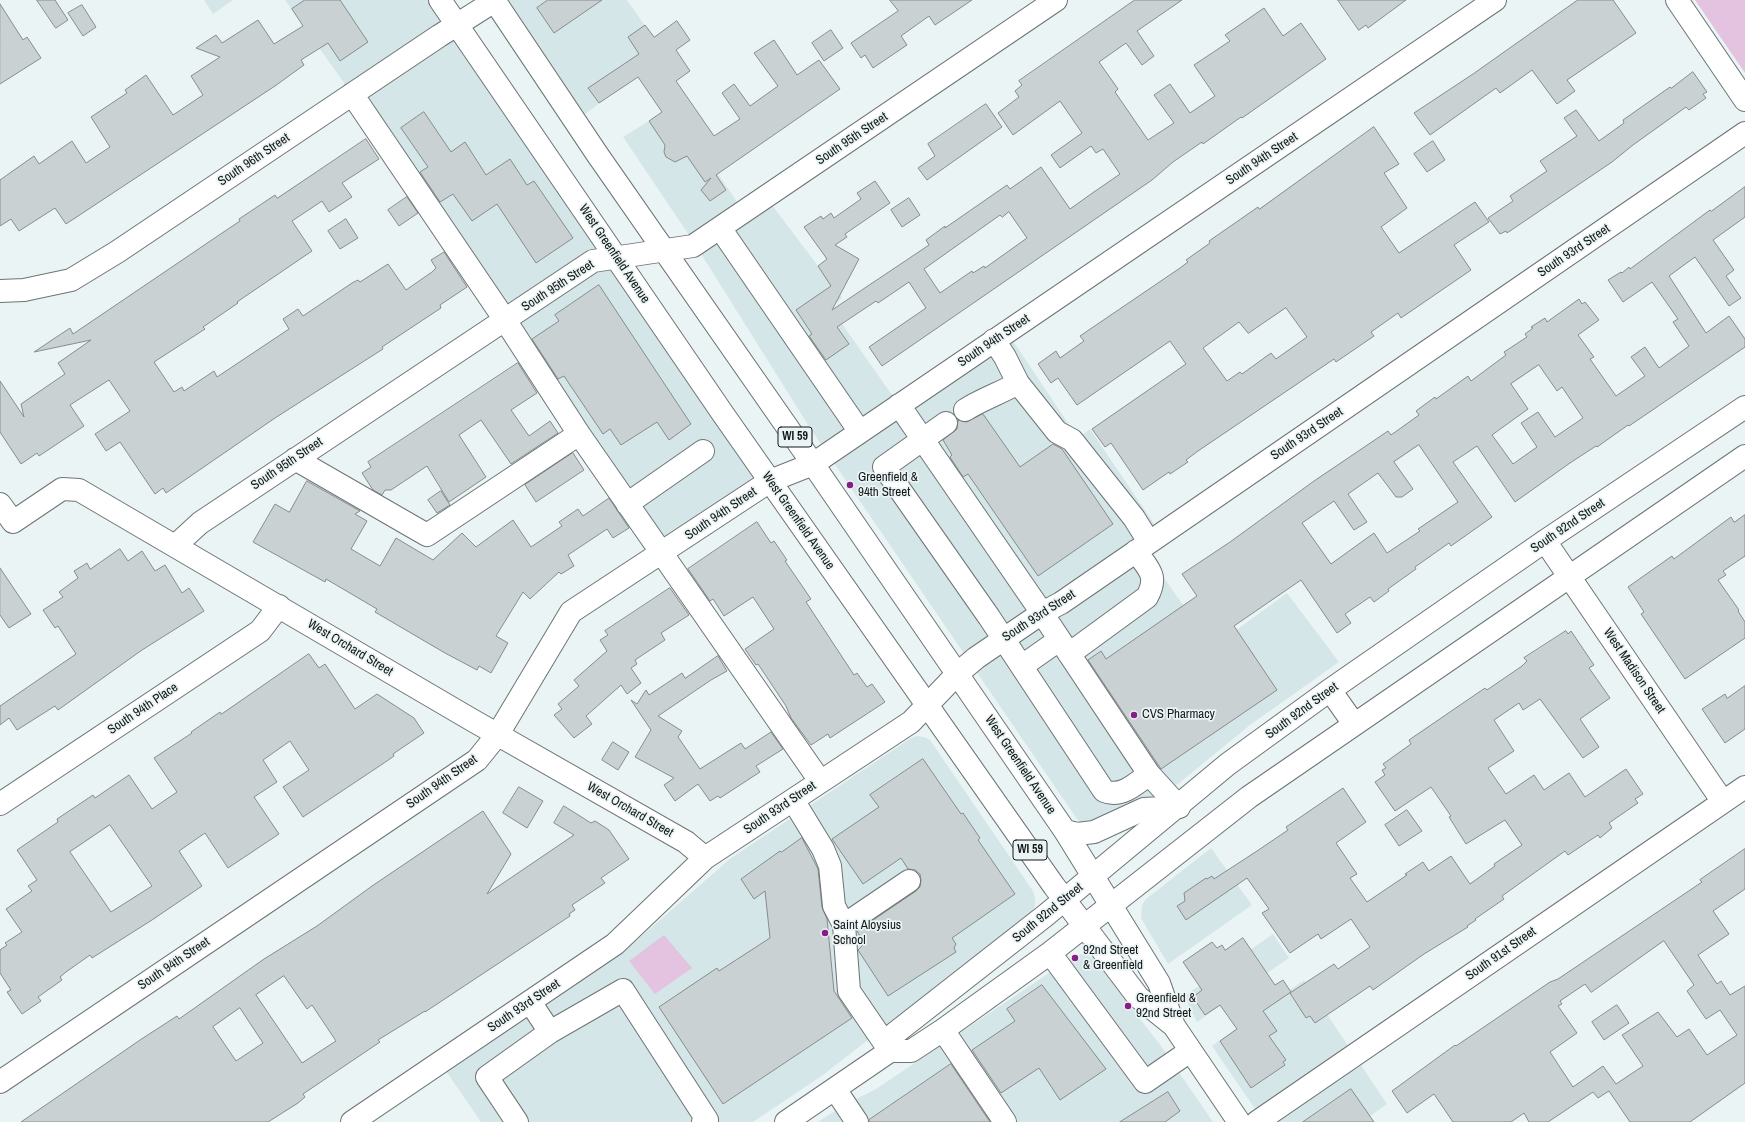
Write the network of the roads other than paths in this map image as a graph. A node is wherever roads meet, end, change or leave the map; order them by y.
1 (440, 0) edge
2 (495, 0) edge
3 (1056, 0) edge
4 (1495, 0) edge
5 (1677, 0) edge
6 (456, 24) junction
7 (352, 94) junction
8 (1745, 100) edge
9 (1745, 133) edge
10 (720, 228) junction
11 (664, 250) junction
12 (616, 258) junction
13 (0, 291) edge
14 (505, 320) junction
15 (994, 340) junction
16 (1018, 383) junction
17 (899, 405) junction
18 (1745, 407) edge
19 (965, 410) dead end
20 (946, 423) dead end
21 (860, 432) junction
22 (579, 434) junction
23 (923, 441) junction
24 (703, 451) dead end
25 (1745, 456) edge
26 (295, 458) junction
27 (813, 464) junction
28 (770, 481) junction
29 (0, 504) edge
30 (627, 504) junction
31 (6, 526) edge
32 (1545, 540) junction
33 (176, 545) junction
34 (1143, 546) junction
35 (661, 554) junction
36 (1569, 576) junction
37 (279, 606) junction
38 (1042, 613) junction
39 (1004, 638) junction
40 (1064, 646) junction
41 (1022, 666) junction
42 (957, 674) junction
43 (1330, 690) junction
44 (928, 705) junction
45 (1354, 724) junction
46 (498, 734) junction
47 (1149, 774) junction
48 (820, 781) junction
49 (1745, 787) edge
50 (793, 800) junction
51 (1723, 802) junction
52 (0, 804) edge
53 (1179, 807) junction
54 (1065, 831) junction
55 (705, 858) junction
56 (1093, 876) junction
57 (908, 881) dead end
58 (1065, 900) junction
59 (1111, 904) junction
60 (844, 925) junction
61 (1084, 926) junction
62 (1050, 953) junction
63 (530, 1002) junction
64 (1174, 1026) junction
65 (943, 1030) junction
66 (550, 1032) junction
67 (890, 1051) junction
68 (1190, 1051) junction
69 (0, 1082) edge
70 (834, 1089) junction
71 (796, 1119) edge
72 (352, 1122) edge
73 (517, 1122) edge
74 (704, 1122) edge
75 (857, 1122) edge
76 (1005, 1122) edge
77 (1240, 1122) edge
78 (1257, 1122) edge

1 - 6 street, West Greenfield Avenue / WI 59
2 - 6 street, South 96th Street
2 - 11 street, West Greenfield Avenue / WI 59
3 - 10 street, South 95th Street
4 - 15 street, South 94th Street
5 - 8 street
6 - 7 street, South 96th Street
6 - 12 street, West Greenfield Avenue / WI 59
7 - 13 street, South 96th Street
7 - 14 street
9 - 34 street, South 93rd Street
10 - 11 street, South 95th Street
10 - 21 street
11 - 12 street, South 95th Street
11 - 27 street, West Greenfield Avenue / WI 59
12 - 14 street, South 95th Street
12 - 28 street, West Greenfield Avenue / WI 59
14 - 22 street
14 - 26 street, South 95th Street
15 - 16 street
15 - 17 street, South 94th Street
16 - 19 street
16 - 34 street
17 - 21 street, South 94th Street
17 - 23 street
18 - 32 street, South 92nd Street
20 - 23 street
21 - 27 street, South 94th Street
22 - 26 street
22 - 30 street
23 - 38 street
23 - 39 street
24 - 30 street
25 - 36 street
26 - 33 street, South 95th Street
27 - 28 street, South 94th Street
27 - 42 street, West Greenfield Avenue / WI 59
28 - 35 street, South 94th Street
28 - 44 street, West Greenfield Avenue / WI 59
29 - 31 street, West Orchard Street
30 - 35 street
31 - 33 street, West Orchard Street
32 - 36 street, West Madison Street
32 - 43 street, South 92nd Street
33 - 37 street, West Orchard Street
34 - 38 street, South 93rd Street
34 - 40 street
35 - 46 street, South 94th Street
35 - 48 street
36 - 45 street
36 - 51 street, West Madison Street
37 - 46 street, West Orchard Street
37 - 52 street, South 94th Place
38 - 39 street, South 93rd Street
38 - 40 street
39 - 41 street
39 - 42 street, South 93rd Street
40 - 41 street
40 - 47 street
41 - 47 street
42 - 44 street, South 93rd Street
42 - 54 street, West Greenfield Avenue / WI 59
43 - 45 street
43 - 53 street, South 92nd Street
44 - 48 street, South 93rd Street
44 - 58 street, West Greenfield Avenue / WI 59
45 - 59 street
46 - 55 street, West Orchard Street
46 - 69 street, South 94th Street
47 - 53 street
48 - 50 street, South 93rd Street
49 - 51 street, South 91st Street
50 - 55 street, South 93rd Street
50 - 60 street
51 - 78 street, South 91st Street
53 - 54 street
53 - 56 street, South 92nd Street
54 - 56 street, West Greenfield Avenue / WI 59
55 - 63 street, South 93rd Street
56 - 58 street, South 92nd Street
56 - 59 street, West Greenfield Avenue / WI 59
57 - 60 street
58 - 61 street, West Greenfield Avenue / WI 59
58 - 67 street, South 92nd Street
59 - 61 street
59 - 64 street, West Greenfield Avenue / WI 59
60 - 67 street
61 - 62 street
61 - 64 street, West Greenfield Avenue / WI 59
62 - 65 street
62 - 68 street
63 - 66 street
63 - 72 street, South 93rd Street
64 - 68 street, West Greenfield Avenue / WI 59
65 - 67 street
65 - 76 street
66 - 73 street
66 - 74 street
67 - 70 street
68 - 77 street, West Greenfield Avenue / WI 59
70 - 71 street
70 - 75 street

